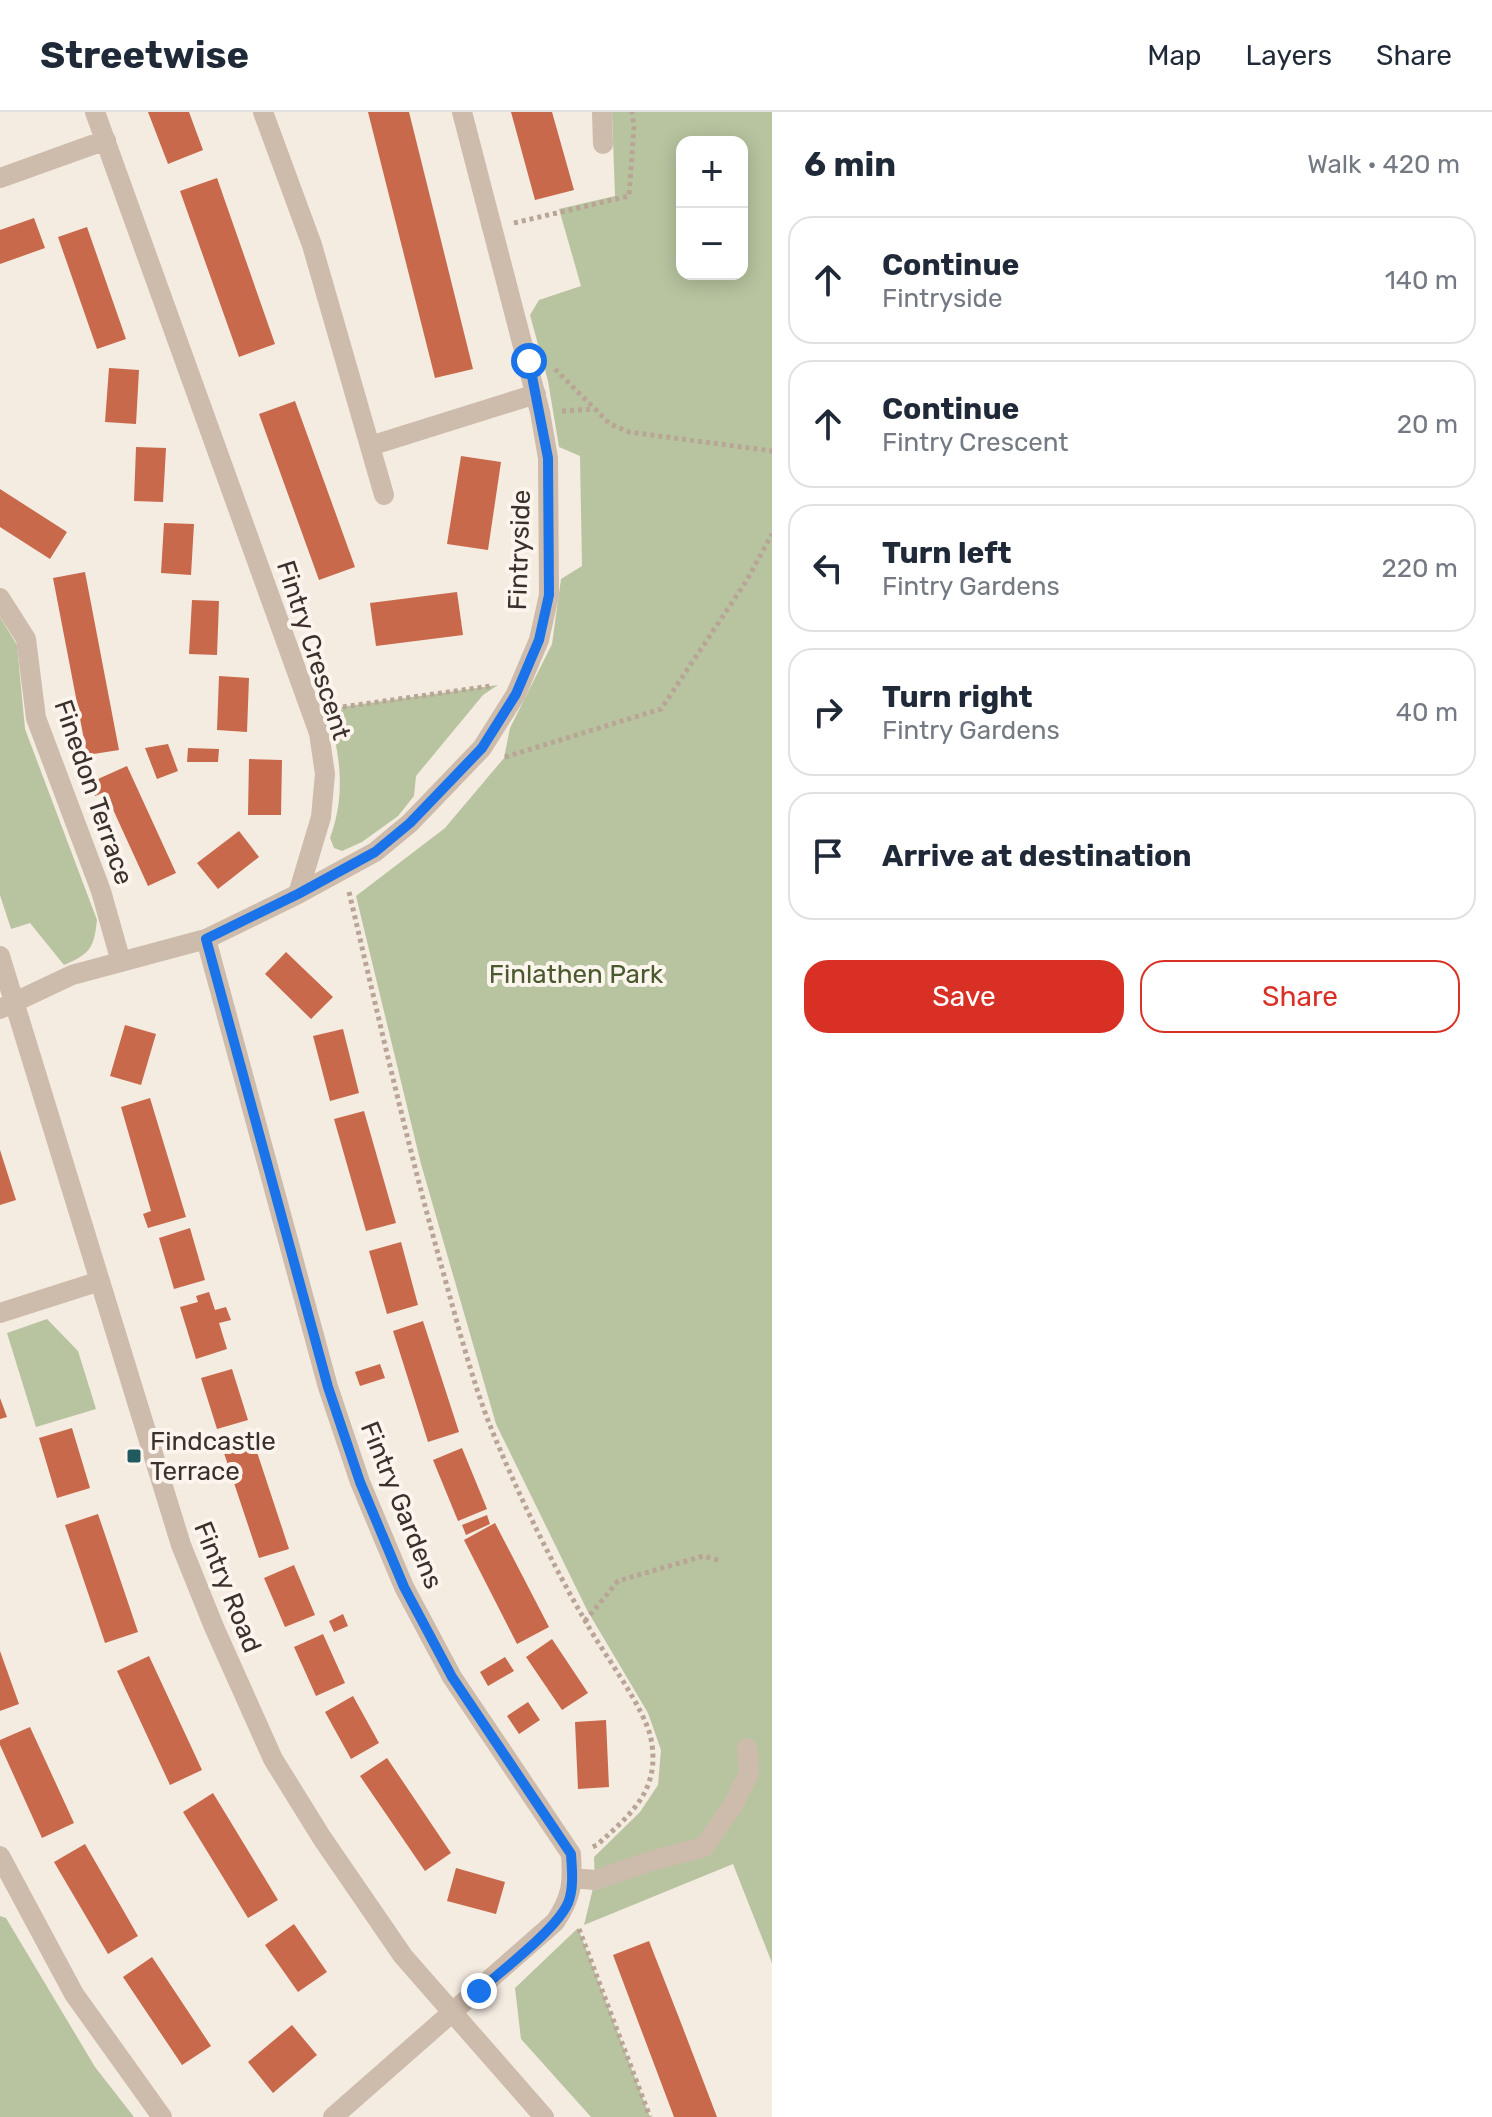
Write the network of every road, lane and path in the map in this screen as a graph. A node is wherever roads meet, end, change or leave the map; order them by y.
1 (95, 112) edge
2 (263, 112) edge
3 (462, 112) edge
4 (602, 112) edge
5 (632, 112) edge
6 (106, 140) junction
7 (603, 144) dead end
8 (0, 178) edge
9 (493, 228) junction
10 (529, 361) junction
11 (536, 394) junction
12 (370, 446) junction
13 (772, 451) edge
14 (384, 495) dead end
15 (772, 534) edge
16 (0, 598) edge
17 (516, 694) junction
18 (326, 709) dead end
19 (482, 748) junction
20 (342, 871) junction
21 (298, 894) junction
22 (206, 939) junction
23 (0, 956) edge
24 (121, 962) junction
25 (7, 1005) edge
26 (100, 1281) junction
27 (0, 1313) edge
28 (718, 1560) dead end
29 (585, 1621) junction
30 (747, 1748) dead end
31 (587, 1848) dead end
32 (0, 1856) edge
33 (572, 1878) junction
34 (577, 1924) dead end
35 (452, 2014) junction
36 (162, 2117) edge
37 (333, 2117) edge
38 (544, 2117) edge
39 (650, 2117) edge

1 - 6 street, Fintry Crescent
2 - 12 street
3 - 9 street, Fintryside
4 - 7 street
5 - 9 path
6 - 8 street
6 - 21 street, Fintry Crescent
9 - 10 street, Fintryside
10 - 11 street, Fintryside
10 - 13 path
11 - 12 street
11 - 17 street, Fintryside
12 - 14 street
15 - 19 path
16 - 24 street, Finedon Terrace
17 - 18 path
17 - 19 street, Fintryside
19 - 20 street, Fintryside
20 - 21 street, Fintryside
20 - 29 path
21 - 22 street
22 - 24 street
22 - 33 street, Fintry Gardens
23 - 25 street, Fintry Road
24 - 25 street
25 - 26 street, Fintry Road
26 - 27 street
26 - 35 street, Fintry Road
28 - 29 path
29 - 31 path
30 - 33 street
32 - 36 street
33 - 35 street
34 - 39 path
35 - 37 street
35 - 38 street, Fintry Road

